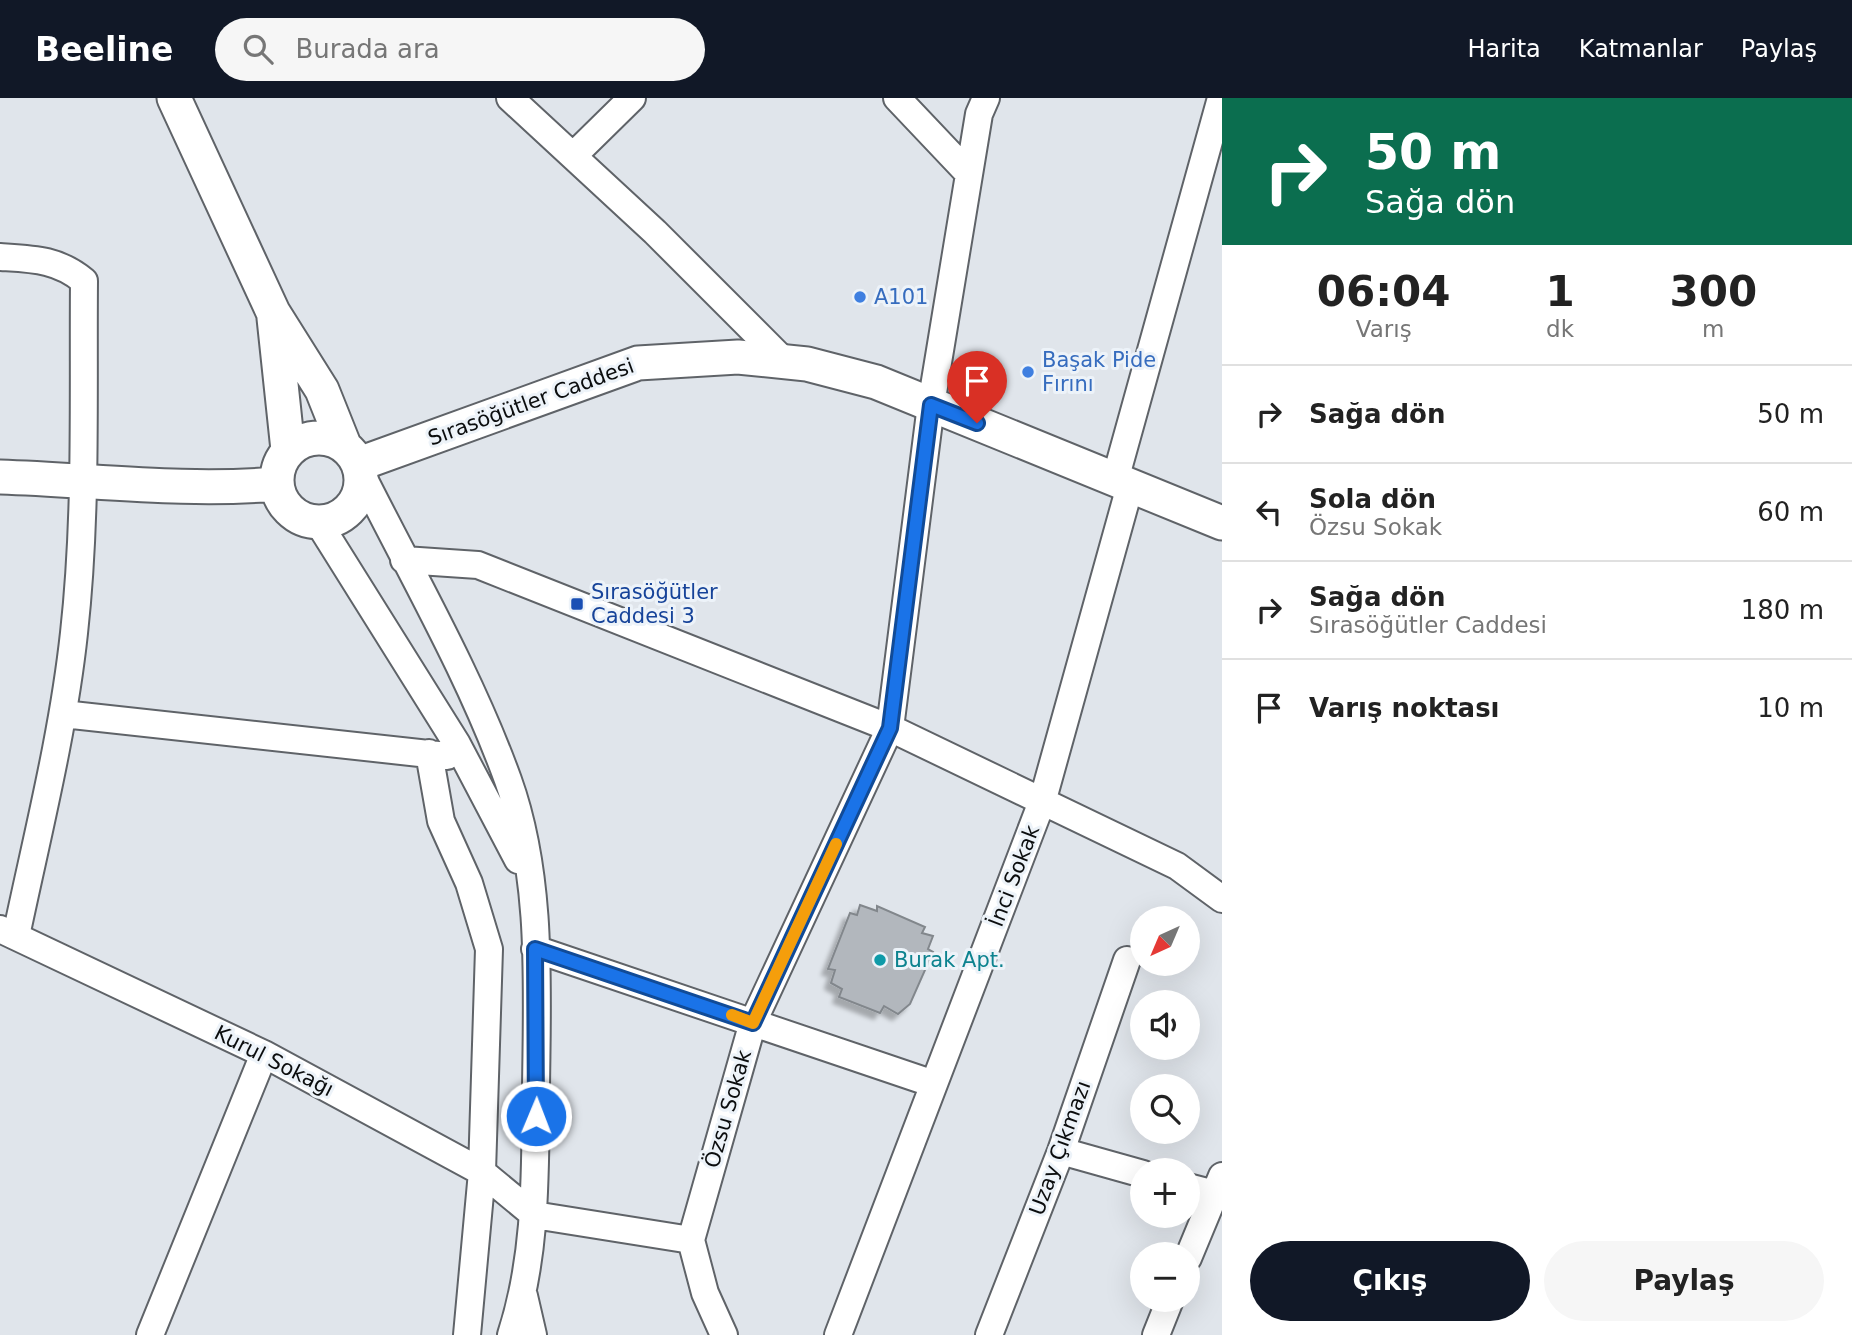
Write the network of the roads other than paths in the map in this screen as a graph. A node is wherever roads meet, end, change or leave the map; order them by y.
1 (174, 98) edge
2 (510, 98) edge
3 (632, 98) edge
4 (897, 98) edge
5 (986, 98) edge
6 (1221, 98) edge
7 (574, 155) junction
8 (969, 174) junction
9 (0, 257) edge
10 (273, 312) junction
11 (784, 361) junction
12 (931, 405) junction
13 (288, 450) junction
14 (355, 461) junction
15 (0, 477) edge
16 (82, 480) junction
17 (1123, 483) junction
18 (276, 484) junction
19 (317, 522) junction
20 (1222, 523) edge
21 (404, 560) junction
22 (63, 714) junction
23 (890, 728) junction
24 (429, 753) junction
25 (466, 759) junction
26 (1043, 800) junction
27 (530, 883) junction
28 (1222, 899) edge
29 (8, 932) edge
30 (535, 949) junction
31 (1127, 960) dead end
32 (753, 1023) junction
33 (264, 1054) junction
34 (934, 1084) junction
35 (1061, 1151) junction
36 (1130, 1170) edge
37 (482, 1172) junction
38 (1219, 1185) edge
39 (1200, 1186) edge
40 (534, 1215) junction
41 (691, 1240) junction
42 (1195, 1242) edge
43 (524, 1296) junction
44 (1165, 1312) edge
45 (150, 1335) edge
46 (467, 1335) edge
47 (511, 1335) edge
48 (533, 1335) edge
49 (724, 1335) edge
50 (838, 1335) edge
51 (989, 1335) edge
52 (1156, 1335) edge

1 - 10 street
2 - 7 street
3 - 7 street
4 - 8 street
5 - 8 street, Özsu Sokak
6 - 17 street, İnci Sokak
7 - 11 street
8 - 12 street, Özsu Sokak
9 - 16 street
10 - 13 street
10 - 14 street
11 - 12 street, Sırasöğütler Caddesi
11 - 14 street, Sırasöğütler Caddesi
12 - 17 street, Sırasöğütler Caddesi
12 - 23 street, Özsu Sokak
13 - 14 street
13 - 18 street
14 - 19 street
14 - 21 street
15 - 16 street
16 - 18 street
16 - 22 street
17 - 20 street, Sırasöğütler Caddesi
17 - 26 street, İnci Sokak
18 - 19 street
19 - 25 street
21 - 23 street
21 - 27 street
22 - 24 street
22 - 29 street
23 - 26 street
23 - 32 street, Özsu Sokak
24 - 25 street
24 - 37 street
25 - 27 street
26 - 28 street
26 - 34 street, İnci Sokak
27 - 30 street
29 - 33 street, Kurul Sokağı
30 - 32 street
30 - 40 street
31 - 35 street, Uzay Çıkmazı
32 - 34 street
32 - 41 street, Özsu Sokak
33 - 37 street, Kurul Sokağı
33 - 45 street
34 - 50 street, İnci Sokak
35 - 36 street
35 - 51 street, Uzay Çıkmazı
37 - 40 street, Kurul Sokağı
37 - 46 street
38 - 39 street
38 - 42 street
40 - 41 street
40 - 43 street
41 - 49 street
43 - 47 street
43 - 48 street
44 - 52 street

